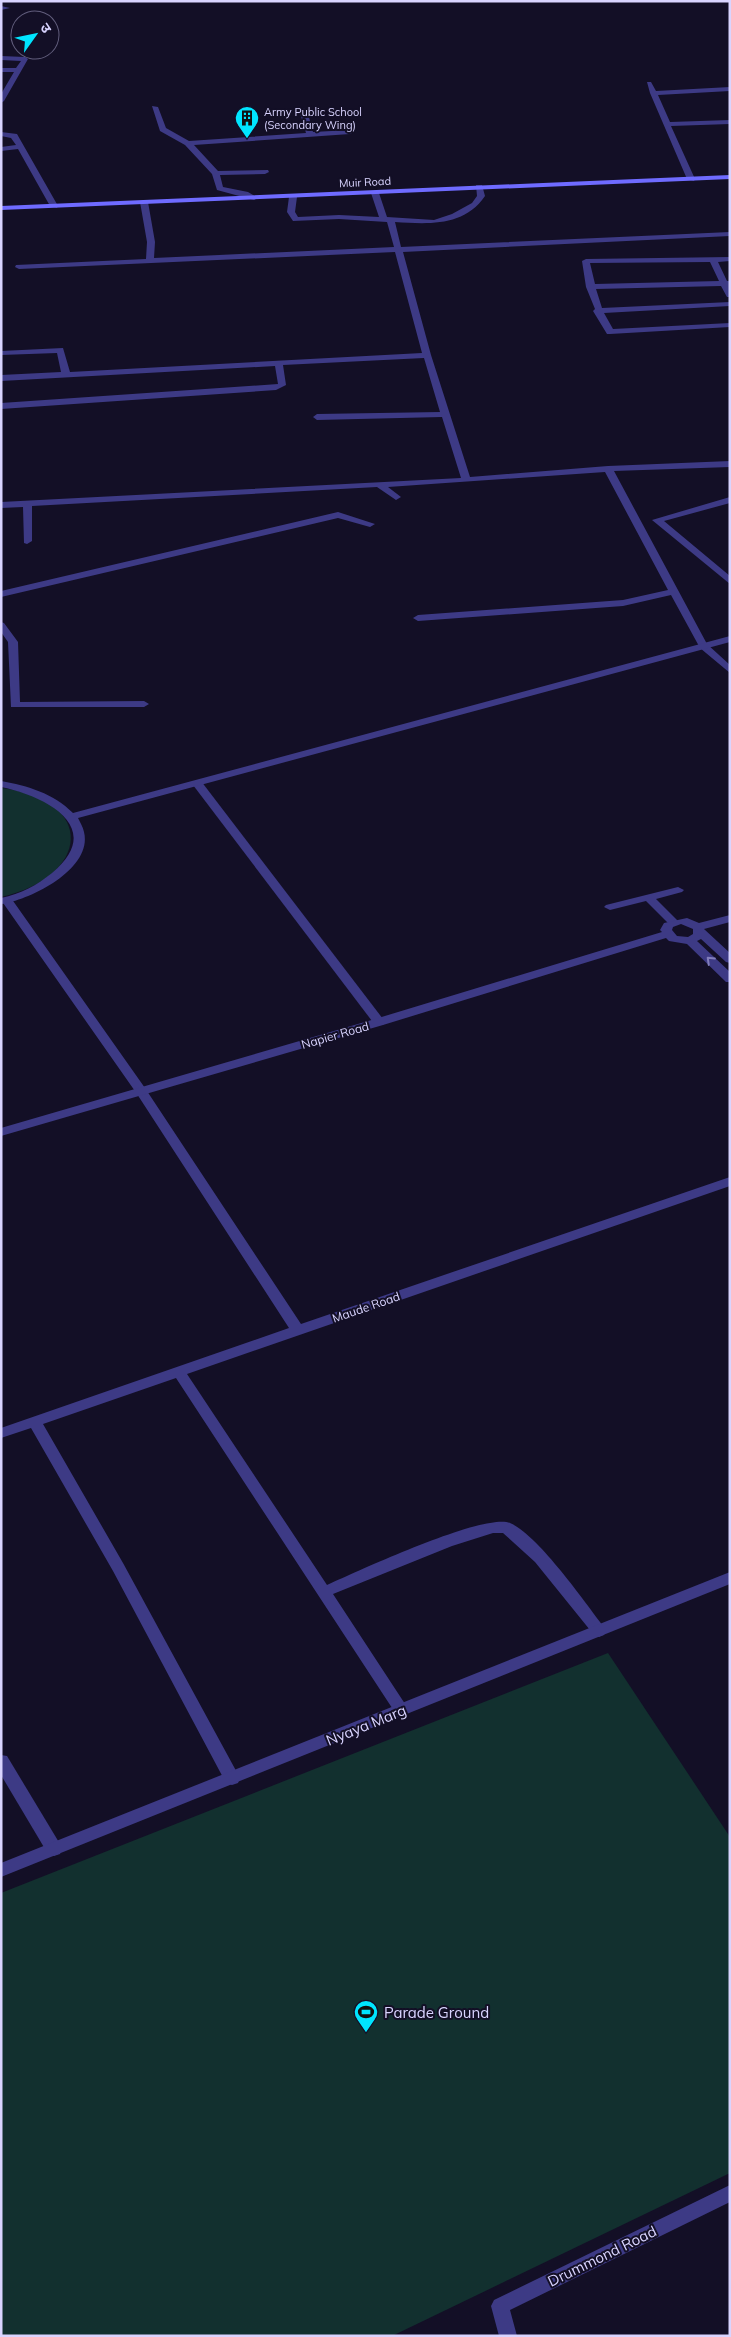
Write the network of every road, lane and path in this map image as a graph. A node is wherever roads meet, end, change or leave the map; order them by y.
1 (1, 58) edge
2 (1, 70) edge
3 (19, 70) junction
4 (649, 83) dead end
5 (730, 89) edge
6 (654, 93) junction
7 (1, 101) edge
8 (154, 107) dead end
9 (303, 110) dead end
10 (730, 122) edge
11 (667, 124) junction
12 (350, 132) dead end
13 (1, 134) edge
14 (310, 135) junction
15 (188, 143) junction
16 (20, 147) junction
17 (1, 149) edge
18 (265, 172) dead end
19 (216, 174) junction
20 (730, 177) edge
21 (691, 179) junction
22 (479, 187) junction
23 (375, 192) junction
24 (293, 197) junction
25 (254, 198) junction
26 (144, 202) junction
27 (54, 206) junction
28 (1, 208) edge
29 (386, 218) junction
30 (730, 234) edge
31 (398, 250) junction
32 (730, 259) edge
33 (713, 260) junction
34 (150, 261) junction
35 (19, 267) dead end
36 (727, 282) edge
37 (590, 287) junction
38 (730, 295) edge
39 (730, 304) edge
40 (597, 311) junction
41 (730, 326) edge
42 (1, 353) edge
43 (428, 354) junction
44 (279, 362) junction
45 (66, 374) junction
46 (1, 378) edge
47 (1, 406) edge
48 (446, 414) junction
49 (316, 417) dead end
50 (730, 464) edge
51 (608, 469) junction
52 (466, 480) junction
53 (379, 485) junction
54 (396, 497) dead end
55 (730, 500) edge
56 (28, 503) junction
57 (1, 505) edge
58 (370, 524) dead end
59 (27, 541) dead end
60 (730, 581) edge
61 (674, 590) junction
62 (1, 594) edge
63 (418, 618) dead end
64 (1, 625) edge
65 (730, 639) edge
66 (704, 646) junction
67 (730, 670) edge
68 (144, 704) dead end
69 (197, 783) junction
70 (1, 784) edge
71 (73, 816) junction
72 (678, 890) dead end
73 (648, 898) junction
74 (4, 901) edge
75 (610, 907) dead end
76 (730, 918) edge
77 (673, 922) junction
78 (699, 929) junction
79 (667, 934) junction
80 (690, 941) junction
81 (730, 960) edge
82 (730, 979) edge
83 (379, 1022) junction
84 (141, 1091) junction
85 (1, 1132) edge
86 (730, 1181) edge
87 (298, 1331) junction
88 (179, 1372) junction
89 (35, 1422) junction
90 (1, 1433) edge
91 (730, 1578) edge
92 (324, 1592) junction
93 (599, 1631) junction
94 (401, 1710) junction
95 (1, 1761) edge
96 (232, 1778) junction
97 (54, 1849) junction
98 (1, 1870) edge
99 (730, 2193) edge
100 (508, 2336) edge

1 - 3 street
2 - 3 street
3 - 7 street
4 - 6 street
5 - 6 street
6 - 11 street
8 - 15 street
9 - 14 street
10 - 11 street
11 - 21 street
12 - 14 street
13 - 16 street
14 - 15 street
15 - 19 street
16 - 17 street
16 - 27 street
18 - 19 street
19 - 25 street
20 - 21 main road, Muir Road
21 - 22 main road, Muir Road
22 - 23 main road, Muir Road
22 - 29 street
23 - 24 main road, Muir Road
23 - 29 street
24 - 25 main road, Muir Road
24 - 29 street
25 - 26 main road, Muir Road
26 - 27 main road, Muir Road
26 - 34 street
27 - 28 main road, Muir Road
29 - 31 street
30 - 31 street
31 - 34 street
31 - 43 street
32 - 33 street
33 - 36 street
33 - 37 street
34 - 35 street
36 - 37 street
36 - 38 street
37 - 40 street
39 - 40 street
40 - 41 street
42 - 45 street
43 - 44 street
43 - 48 street
44 - 45 street
44 - 47 street
45 - 46 street
48 - 49 street
48 - 52 street
50 - 51 street
51 - 52 street
51 - 61 street
52 - 53 street
53 - 54 street
53 - 56 street
55 - 60 street
56 - 57 street
56 - 59 street
58 - 62 street
61 - 63 street
61 - 66 street
64 - 68 street
65 - 66 street
66 - 67 street
66 - 69 street
69 - 71 street
69 - 83 street
70 - 71 street
71 - 74 street
72 - 73 street
73 - 75 street
73 - 77 street
74 - 84 street
76 - 78 street
77 - 78 street
77 - 79 street
78 - 80 street
78 - 81 street
79 - 80 street
79 - 83 street, Napier Road
82 -> 80 street
83 - 84 street, Napier Road
84 - 85 street, Napier Road
84 - 87 street
86 - 87 street, Maude Road
87 - 88 street, Maude Road
88 - 89 street, Maude Road
88 - 92 street
89 - 90 street, Maude Road
89 - 96 street
91 - 93 street, Nyaya Marg
92 - 93 street
92 - 94 street
93 - 94 street, Nyaya Marg
94 - 96 street, Nyaya Marg
95 - 97 street
96 - 97 street, Nyaya Marg
97 - 98 street, Nyaya Marg
99 - 100 street, Drummond Road

